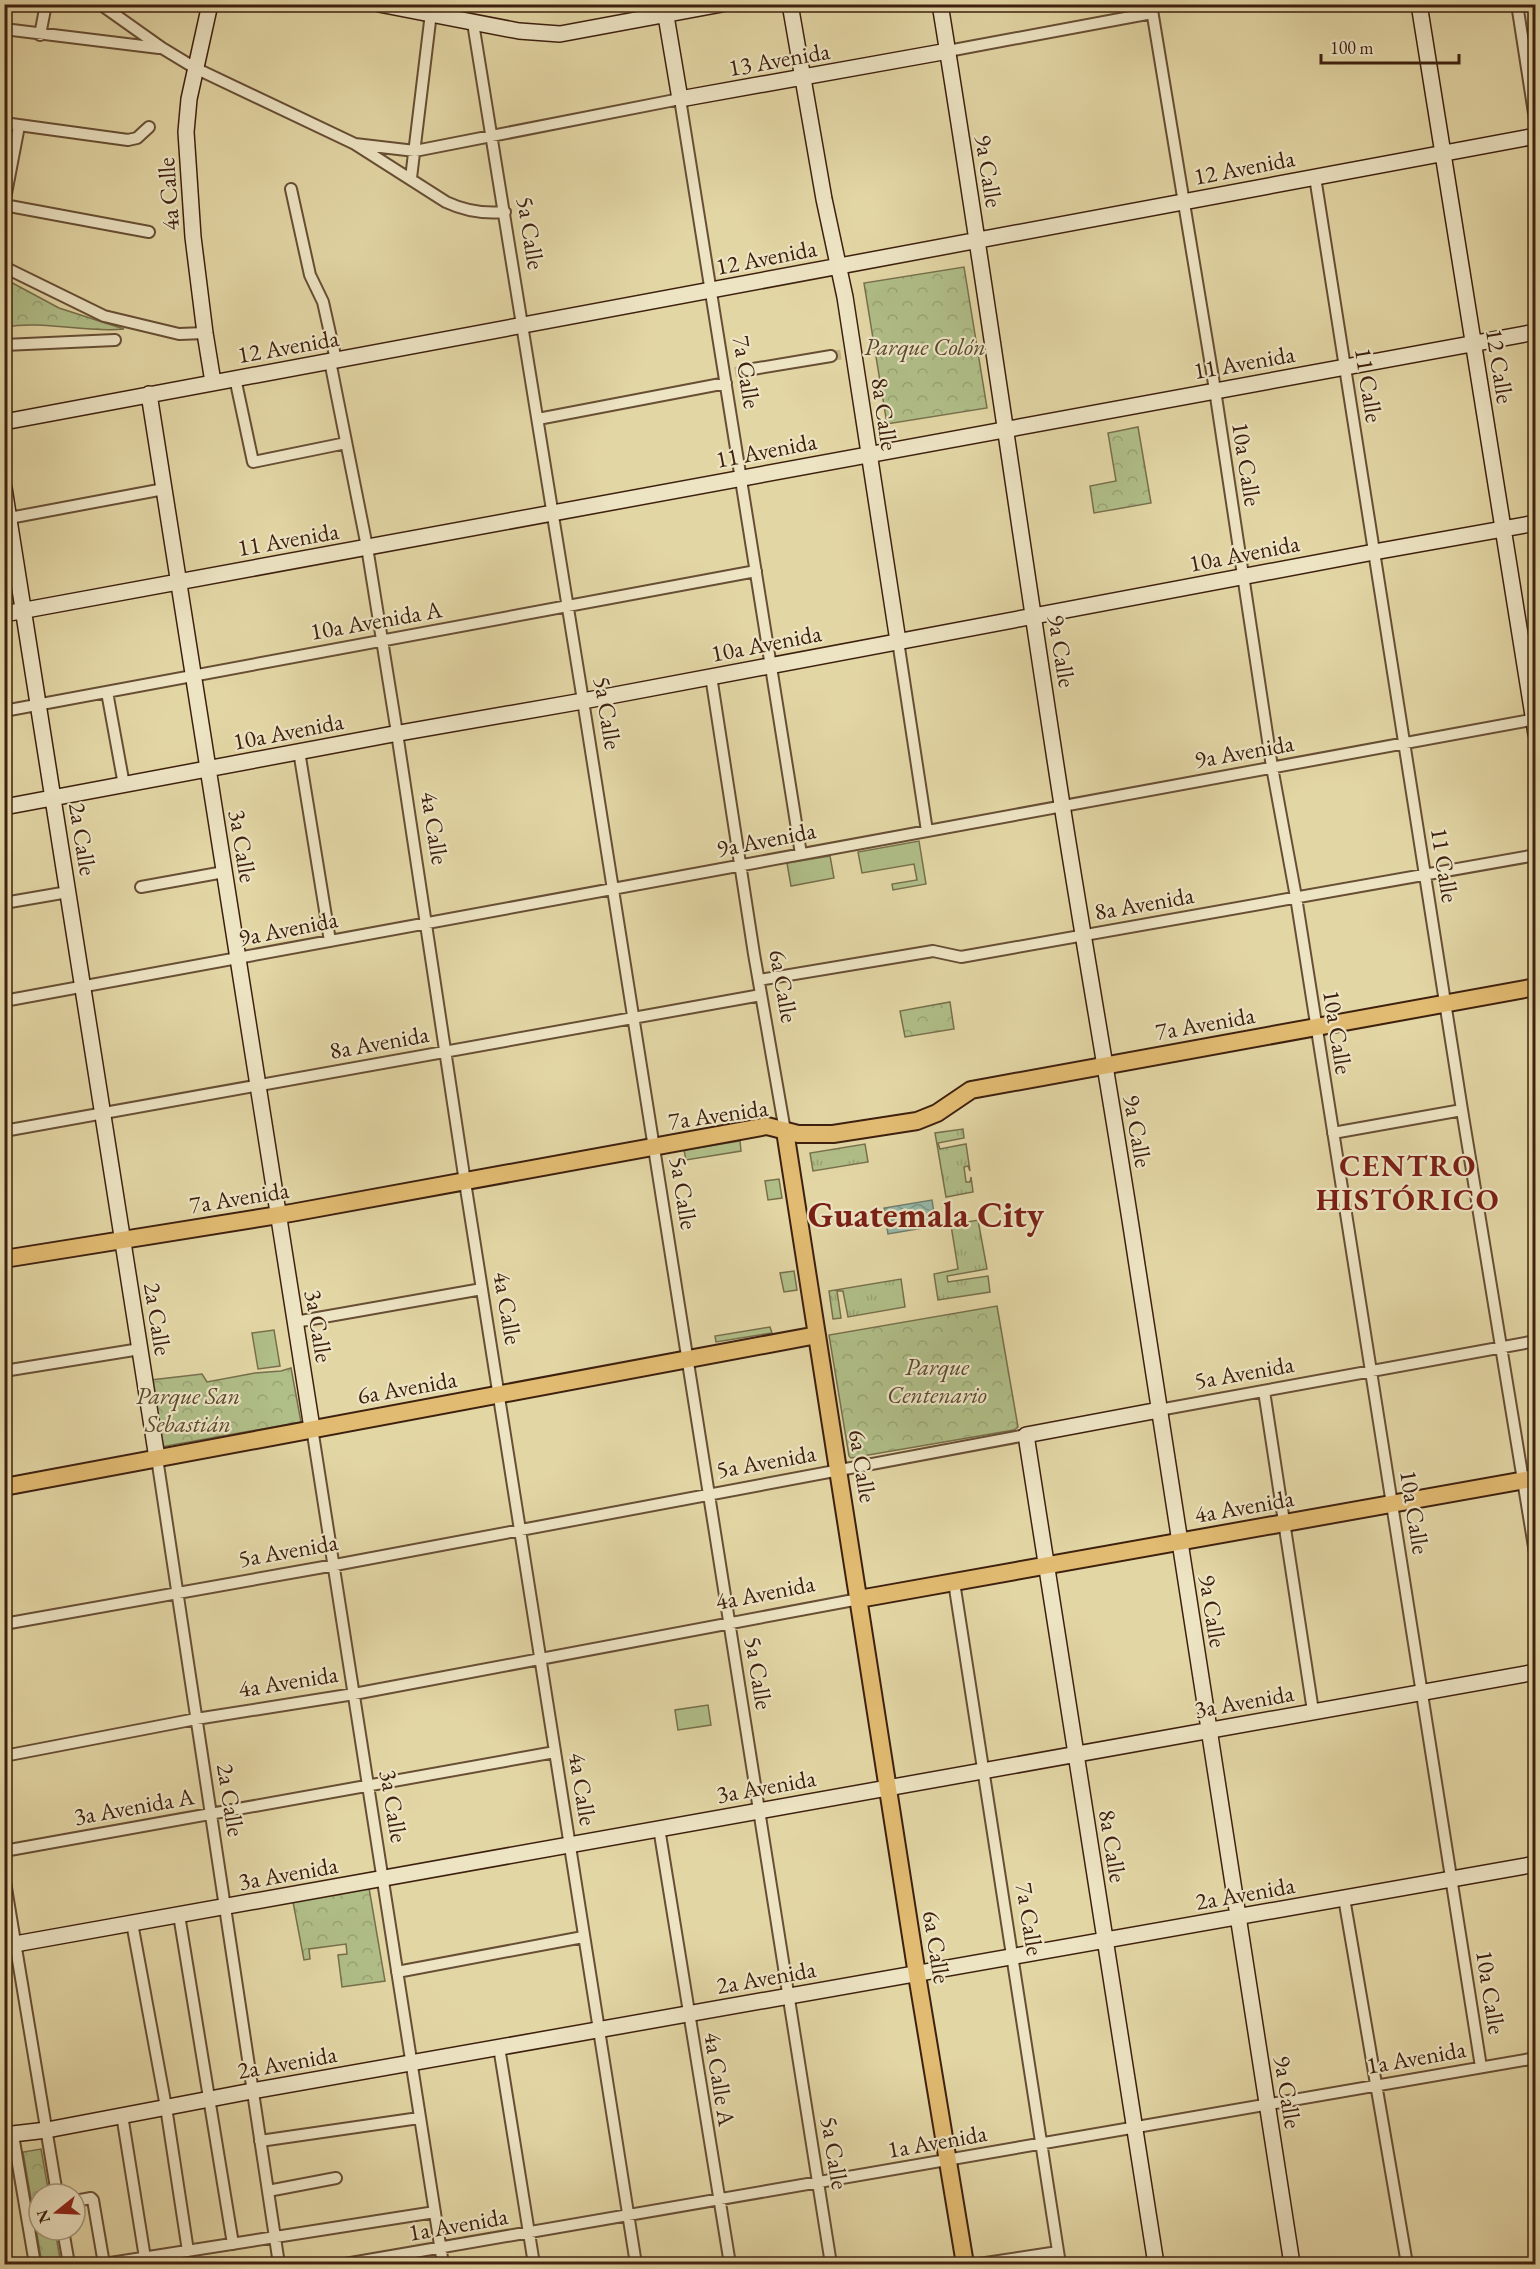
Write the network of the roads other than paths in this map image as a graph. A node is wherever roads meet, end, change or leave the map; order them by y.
1 (46, 4) edge
2 (100, 4) edge
3 (210, 4) edge
4 (379, 4) edge
5 (722, 4) edge
6 (790, 4) edge
7 (940, 4) edge
8 (1419, 4) edge
9 (1517, 4) edge
10 (431, 9) edge
11 (1151, 9) edge
12 (665, 10) edge
13 (473, 23) junction
14 (4, 29) edge
15 (40, 35) junction
16 (162, 48) junction
17 (948, 51) junction
18 (195, 68) junction
19 (803, 78) junction
20 (680, 99) junction
21 (4, 123) edge
22 (20, 126) junction
23 (1536, 126) edge
24 (149, 128) dead end
25 (492, 136) junction
26 (1536, 136) edge
27 (355, 144) junction
28 (415, 151) junction
29 (1443, 154) junction
30 (1315, 177) junction
31 (411, 178) junction
32 (291, 189) dead end
33 (1183, 201) junction
34 (4, 204) edge
35 (505, 212) junction
36 (149, 232) dead end
37 (976, 241) junction
38 (837, 266) junction
39 (4, 267) edge
40 (711, 291) junction
41 (523, 325) junction
42 (1536, 332) edge
43 (205, 333) junction
44 (115, 340) dead end
45 (1473, 343) junction
46 (4, 345) edge
47 (831, 356) tunnel mouth
48 (333, 360) junction
49 (1345, 366) junction
50 (747, 370) tunnel mouth
51 (728, 376) junction
52 (236, 378) junction
53 (213, 382) junction
54 (1215, 390) junction
55 (149, 394) junction
56 (538, 419) junction
57 (4, 422) edge
58 (1006, 429) junction
59 (346, 443) junction
60 (868, 454) junction
61 (741, 478) junction
62 (4, 488) edge
63 (164, 489) junction
64 (553, 513) junction
65 (7, 519) edge
66 (1536, 524) edge
67 (1503, 530) junction
68 (367, 547) junction
69 (1374, 552) junction
70 (756, 571) junction
71 (1242, 577) junction
72 (178, 582) junction
73 (567, 606) junction
74 (24, 610) junction
75 (4, 614) edge
76 (1033, 616) junction
77 (382, 640) junction
78 (898, 642) junction
79 (771, 664) junction
80 (193, 676) junction
81 (711, 676) junction
82 (107, 692) junction
83 (583, 701) junction
84 (39, 705) junction
85 (4, 711) edge
86 (1535, 724) edge
87 (397, 733) junction
88 (1404, 742) junction
89 (299, 751) junction
90 (1272, 767) junction
91 (208, 770) junction
92 (124, 785) junction
93 (53, 798) junction
94 (1062, 805) junction
95 (4, 807) edge
96 (927, 831) junction
97 (801, 854) junction
98 (1536, 855) edge
99 (740, 865) junction
100 (224, 872) junction
101 (1425, 875) junction
102 (141, 887) dead end
103 (614, 890) junction
104 (68, 892) junction
105 (1296, 897) junction
106 (4, 903) edge
107 (427, 924) junction
108 (1083, 936) junction
109 (330, 941) junction
110 (238, 959) junction
111 (759, 980) junction
112 (1536, 987) edge
113 (84, 988) junction
114 (761, 995) junction
115 (4, 1001) edge
116 (1445, 1004) junction
117 (634, 1019) junction
118 (1317, 1027) junction
119 (446, 1052) junction
120 (1105, 1066) junction
121 (258, 1085) junction
122 (1462, 1110) junction
123 (103, 1113) junction
124 (4, 1131) edge
125 (786, 1131) junction
126 (1333, 1133) junction
127 (654, 1148) junction
128 (465, 1182) junction
129 (279, 1215) junction
130 (123, 1239) junction
131 (4, 1259) edge
132 (482, 1289) junction
133 (295, 1322) junction
134 (817, 1335) junction
135 (1536, 1341) edge
136 (1500, 1347) junction
137 (140, 1349) junction
138 (687, 1359) junction
139 (4, 1371) edge
140 (1371, 1372) junction
141 (1264, 1391) junction
142 (500, 1395) junction
143 (1159, 1410) junction
144 (312, 1428) junction
145 (1026, 1435) junction
146 (157, 1458) junction
147 (840, 1471) junction
148 (1529, 1479) edge
149 (4, 1487) edge
150 (708, 1494) junction
151 (1393, 1504) junction
152 (1283, 1524) junction
153 (520, 1529) junction
154 (1178, 1542) junction
155 (1536, 1559) edge
156 (335, 1565) junction
157 (1046, 1565) junction
158 (954, 1582) junction
159 (177, 1592) junction
160 (859, 1599) junction
161 (729, 1623) junction
162 (4, 1624) edge
163 (540, 1660) junction
164 (1536, 1672) edge
165 (1422, 1693) junction
166 (354, 1694) junction
167 (1313, 1711) junction
168 (196, 1719) junction
169 (1210, 1730) junction
170 (555, 1752) junction
171 (1076, 1753) junction
172 (4, 1756) edge
173 (984, 1770) junction
174 (368, 1784) junction
175 (889, 1787) junction
176 (758, 1811) junction
177 (210, 1814) junction
178 (659, 1828) junction
179 (569, 1845) junction
180 (4, 1851) edge
181 (1536, 1864) edge
182 (4, 1876) edge
183 (382, 1879) junction
184 (1451, 1879) junction
185 (1344, 1898) junction
186 (225, 1907) junction
187 (179, 1915) junction
188 (1237, 1917) junction
189 (132, 1923) junction
190 (583, 1937) junction
191 (1105, 1940) junction
192 (10, 1945) edge
193 (1013, 1956) junction
194 (397, 1972) junction
195 (917, 1973) junction
196 (787, 1996) junction
197 (689, 2013) junction
198 (598, 2029) junction
199 (499, 2047) junction
200 (1536, 2058) edge
201 (411, 2063) junction
202 (1481, 2067) junction
203 (1376, 2085) junction
204 (252, 2091) junction
205 (210, 2099) junction
206 (1268, 2104) junction
207 (166, 2107) junction
208 (122, 2115) junction
209 (419, 2118) junction
210 (1134, 2128) junction
211 (47, 2130) junction
212 (9, 2135) edge
213 (260, 2141) junction
214 (1042, 2144) junction
215 (948, 2161) junction
216 (336, 2178) dead end
217 (55, 2182) edge
218 (817, 2182) junction
219 (268, 2191) junction
220 (87, 2198) edge
221 (718, 2199) junction
222 (435, 2212) junction
223 (628, 2215) junction
224 (529, 2234) junction
225 (274, 2238) junction
226 (65, 2242) edge
227 (233, 2244) junction
228 (441, 2249) junction
229 (188, 2251) junction
230 (1058, 2252) junction
231 (145, 2258) junction
232 (35, 2265) edge
233 (69, 2265) edge
234 (104, 2265) edge
235 (279, 2265) edge
236 (345, 2265) edge
237 (443, 2265) edge
238 (534, 2265) edge
239 (636, 2265) edge
240 (730, 2265) edge
241 (831, 2265) edge
242 (965, 2265) edge
243 (979, 2265) edge
244 (1060, 2265) edge
245 (1156, 2265) edge
246 (1292, 2265) edge
247 (1407, 2265) edge

1 - 15 street
2 - 16 street
3 - 18 street, 4a Calle
4 - 10 street
5 - 12 street
6 - 19 street, 8a Calle
7 - 17 street, 9a Calle
8 - 29 street, 12 Calle
9 - 23 street
10 - 13 street
10 - 28 street
11 - 17 street, 13 Avenida
11 - 33 street, 10a Calle
12 - 13 street
12 - 20 street, 7a Calle
13 - 25 street, 5a Calle
14 - 15 street
15 - 16 street
16 - 18 street
17 - 19 street, 13 Avenida
17 - 37 street, 9a Calle
18 - 27 street
18 - 43 street, 4a Calle
19 - 20 street, 13 Avenida
19 - 38 street, 8a Calle
20 - 25 street, 13 Avenida
20 - 40 street, 7a Calle
21 - 22 street
22 - 24 street
22 - 34 street
25 - 28 street, 13 Avenida
25 - 35 street, 5a Calle
26 - 29 street, 12 Avenida
27 - 28 street, 13 Avenida
27 - 31 street
28 - 31 street
29 - 30 street, 12 Avenida
29 - 45 street, 12 Calle
30 - 33 street, 12 Avenida
30 - 49 street, 11 Calle
31 - 35 street
32 - 48 street, 4a Calle
33 - 37 street, 12 Avenida
33 - 54 street, 10a Calle
34 - 36 street
35 - 41 street, 5a Calle
37 - 38 street, 12 Avenida
37 - 58 street, 9a Calle
38 - 40 street, 12 Avenida
38 - 60 street, 8a Calle
39 - 43 street
40 - 41 street, 12 Avenida
40 - 51 street, 7a Calle
41 - 48 street, 12 Avenida
41 - 56 street, 5a Calle
42 - 45 street, 11 Avenida
43 - 53 street, 4a Calle
44 - 46 street
45 - 49 street, 11 Avenida
45 - 67 street, 12 Calle
47 - 50 street
48 - 52 street, 12 Avenida
48 - 59 street, 4a Calle
49 - 54 street, 11 Avenida
49 - 69 street, 11 Calle
51 - 56 street
51 - 61 street, 7a Calle
52 - 53 street, 12 Avenida
52 - 59 street
53 - 55 street, 12 Avenida
54 - 58 street, 11 Avenida
54 - 71 street, 10a Calle
55 - 57 street, 12 Avenida
55 - 63 street, 3a Calle
56 - 64 street, 5a Calle
58 - 60 street, 11 Avenida
58 - 76 street, 9a Calle
59 - 68 street, 4a Calle
60 - 61 street, 11 Avenida
60 - 78 street, 8a Calle
61 - 64 street, 11 Avenida
61 - 70 street, 7a Calle
62 - 65 street, 2a Calle
63 - 65 street
63 - 72 street, 3a Calle
64 - 68 street, 11 Avenida
64 - 73 street, 5a Calle
65 - 74 street, 2a Calle
66 - 67 street, 10a Avenida
67 - 69 street, 10a Avenida
67 - 86 street, 12 Calle
68 - 72 street, 11 Avenida
68 - 77 street, 4a Calle
69 - 71 street, 10a Avenida
69 - 88 street, 11 Calle
70 - 73 street, 10a Avenida A
70 - 79 street, 7a Calle
71 - 76 street, 10a Avenida
71 - 90 street, 10a Calle
72 - 74 street, 11 Avenida
72 - 80 street, 3a Calle
73 - 77 street, 10a Avenida A
73 - 83 street, 5a Calle
74 - 75 street, 11 Avenida
74 - 84 street, 2a Calle
76 - 78 street, 10a Avenida
76 - 94 street, 9a Calle
77 - 80 street, 10a Avenida A
77 - 87 street, 4a Calle
78 - 79 street, 10a Avenida
78 - 96 street, 8a Calle
79 - 81 street, 10a Avenida
79 - 97 street, 7a Calle
80 - 82 street, 10a Avenida A
80 - 91 street, 3a Calle
81 - 83 street, 10a Avenida
81 - 99 street, 6a Calle
82 - 84 street, 10a Avenida A
82 - 92 street
83 - 87 street, 10a Avenida
83 - 103 street, 5a Calle
84 - 85 street, 10a Avenida A
84 - 93 street, 2a Calle
86 - 88 street, 9a Avenida
87 - 89 street, 10a Avenida
87 - 107 street, 4a Calle
88 - 90 street, 9a Avenida
88 - 101 street, 11 Calle
89 - 91 street, 10a Avenida
89 - 109 street
90 - 94 street, 9a Avenida
90 - 105 street, 10a Calle
91 - 92 street, 10a Avenida
91 - 100 street, 3a Calle
92 - 93 street, 10a Avenida
93 - 95 street, 10a Avenida
93 - 104 street, 2a Calle
94 - 96 street, 9a Avenida
94 - 108 street, 9a Calle
96 - 97 street, 9a Avenida
97 - 99 street, 9a Avenida
98 - 101 street, 8a Avenida
99 - 103 street, 9a Avenida
99 - 111 street, 6a Calle
100 - 102 street
100 - 110 street, 3a Calle
101 - 105 street, 8a Avenida
101 - 116 street, 11 Calle
103 - 107 street, 9a Avenida
103 - 117 street, 5a Calle
104 - 106 street
104 - 113 street, 2a Calle
105 - 108 street, 8a Avenida
105 - 118 street, 10a Calle
107 - 109 street, 9a Avenida
107 - 119 street, 4a Calle
108 - 111 street, 8a Avenida
108 - 120 street, 9a Calle
109 - 110 street, 9a Avenida
110 - 113 street, 9a Avenida
110 - 121 street, 3a Calle
111 - 114 street, 6a Calle
112 - 116 main road, 7a Avenida
113 - 115 street, 9a Avenida
113 - 123 street, 2a Calle
114 - 117 street, 8a Avenida
114 - 125 street, 6a Calle
116 - 118 main road, 7a Avenida
116 - 122 street, 11 Calle
117 - 119 street, 8a Avenida
117 - 127 street, 5a Calle
118 - 120 main road, 7a Avenida
118 - 126 street, 10a Calle
119 - 121 street, 8a Avenida
119 - 128 street, 4a Calle
120 - 125 main road, 7a Avenida
120 - 143 street, 9a Calle
121 - 123 street, 8a Avenida
121 - 129 street, 3a Calle
122 - 126 street
122 - 136 street, 11 Calle
123 - 124 street, 8a Avenida
123 - 130 street, 2a Calle
125 - 127 main road, 7a Avenida
125 - 134 main road, 6a Calle
126 - 140 street, 10a Calle
127 - 128 main road, 7a Avenida
127 - 138 street, 5a Calle
128 - 129 main road, 7a Avenida
128 - 132 street, 4a Calle
129 - 130 main road, 7a Avenida
129 - 133 street, 3a Calle
130 - 131 main road, 7a Avenida
130 - 137 street, 2a Calle
132 - 133 street
132 - 142 street, 4a Calle
133 - 144 street, 3a Calle
134 - 138 main road, 6a Avenida
134 - 147 main road, 6a Calle
135 - 136 street, 5a Avenida
136 - 140 street, 5a Avenida
136 - 148 street, 11 Calle
137 - 139 street
137 - 146 street, 2a Calle
138 - 142 main road, 6a Avenida
138 - 150 street, 5a Calle
140 - 141 street, 5a Avenida
140 - 151 street, 10a Calle
141 - 143 street, 5a Avenida
141 - 152 street
142 - 144 main road, 6a Avenida
142 - 153 street, 4a Calle
143 - 145 street, 5a Avenida
143 - 154 street, 9a Calle
144 - 146 main road, 6a Avenida
144 - 156 street, 3a Calle
145 - 147 street, 5a Avenida
145 - 157 street, 8a Calle
146 - 149 main road, 6a Avenida
146 - 159 street, 2a Calle
147 - 150 street, 5a Avenida
147 - 160 main road, 6a Calle
148 - 151 main road, 4a Avenida
148 - 155 street, 11 Calle
150 - 153 street, 5a Avenida
150 - 161 street, 5a Calle
151 - 152 main road, 4a Avenida
151 - 165 street, 10a Calle
152 - 154 main road, 4a Avenida
152 - 167 street
153 - 156 street, 5a Avenida
153 - 163 street, 4a Calle
154 - 157 main road, 4a Avenida
154 - 169 street, 9a Calle
156 - 159 street, 5a Avenida
156 - 166 street, 3a Calle
157 - 158 main road, 4a Avenida
157 - 171 street, 8a Calle
158 - 160 main road, 4a Avenida
158 - 173 street, 7a Calle
159 - 162 street, 5a Avenida
159 - 168 street, 2a Calle
160 - 161 street, 4a Avenida
160 - 175 main road, 6a Calle
161 - 163 street, 4a Avenida
161 - 176 street, 5a Calle
163 - 166 street, 4a Avenida
163 - 170 street, 4a Calle
164 - 165 street, 3a Avenida
165 - 167 street, 3a Avenida
165 - 184 street, 10a Calle
166 - 168 street, 4a Avenida
166 - 174 street, 3a Calle
167 - 169 street, 3a Avenida
168 - 172 street, 4a Avenida
168 - 177 street, 2a Calle
169 - 171 street, 3a Avenida
169 - 188 street, 9a Calle
170 - 174 street, 3a Avenida A
170 - 179 street, 4a Calle
171 - 173 street, 3a Avenida
171 - 191 street, 8a Calle
173 - 175 street, 3a Avenida
173 - 193 street, 7a Calle
174 - 177 street, 3a Avenida A
174 - 183 street, 3a Calle
175 - 176 street, 3a Avenida
175 - 195 main road, 6a Calle
176 - 178 street, 3a Avenida
176 - 196 street, 5a Calle
177 - 180 street, 3a Avenida A
177 - 186 street, 2a Calle
178 - 179 street, 3a Avenida
178 - 197 street, 4a Calle A
179 - 183 street, 3a Avenida
179 - 190 street, 4a Calle
181 - 184 street, 2a Avenida
182 - 192 street
183 - 186 street, 3a Avenida
183 - 194 street, 3a Calle
184 - 185 street, 2a Avenida
184 - 202 street, 10a Calle
185 - 188 street, 2a Avenida
185 - 203 street
186 - 187 street, 3a Avenida
186 - 204 street, 2a Calle
187 - 189 street, 3a Avenida
187 - 205 street
188 - 191 street, 2a Avenida
188 - 206 street, 9a Calle
189 - 192 street, 3a Avenida
189 - 207 street
190 - 194 street
190 - 198 street, 4a Calle
191 - 193 street, 2a Avenida
191 - 210 street, 8a Calle
192 - 211 street
193 - 195 street, 2a Avenida
193 - 214 street, 7a Calle
194 - 201 street, 3a Calle
195 - 196 street, 2a Avenida
195 - 215 main road, 6a Calle
196 - 197 street, 2a Avenida
196 - 218 street, 5a Calle
197 - 198 street, 2a Avenida
197 - 221 street, 4a Calle A
198 - 199 street, 2a Avenida
198 - 223 street, 4a Calle
199 - 201 street, 2a Avenida
199 - 224 street
200 - 202 street, 1a Avenida
201 - 204 street, 2a Avenida
201 - 209 street, 3a Calle
202 - 203 street, 1a Avenida
203 - 206 street, 1a Avenida
203 - 247 street
204 - 205 street, 2a Avenida
204 - 213 street, 2a Calle
205 - 207 street, 2a Avenida
205 - 227 street
206 - 210 street, 1a Avenida
206 - 246 street, 9a Calle
207 - 208 street, 2a Avenida
207 - 229 street
208 - 211 street, 2a Avenida
208 - 231 street
209 - 213 street
209 - 222 street, 3a Calle
210 - 214 street, 1a Avenida
210 - 245 street, 8a Calle
211 - 212 street, 2a Avenida
211 - 217 street
212 - 232 street
213 - 219 street, 2a Calle
214 - 215 street, 1a Avenida
214 - 230 street, 7a Calle
215 - 218 street, 1a Avenida
215 - 242 main road, 6a Calle
216 - 219 street
218 - 221 street, 1a Avenida
218 - 241 street, 5a Calle
219 - 225 street, 2a Calle
220 - 234 street
221 - 223 street, 1a Avenida
221 - 240 street, 4a Calle A
222 - 225 street
222 - 228 street, 3a Calle
223 - 224 street, 1a Avenida
223 - 239 street, 4a Calle
224 - 228 street, 1a Avenida
224 - 238 street
225 - 227 street
225 - 235 street, 2a Calle
226 - 233 street
227 - 229 street
228 - 236 street, 1a Avenida
228 - 237 street, 3a Calle
229 - 231 street
230 - 243 street
230 - 244 street, 7a Calle
231 - 234 street

